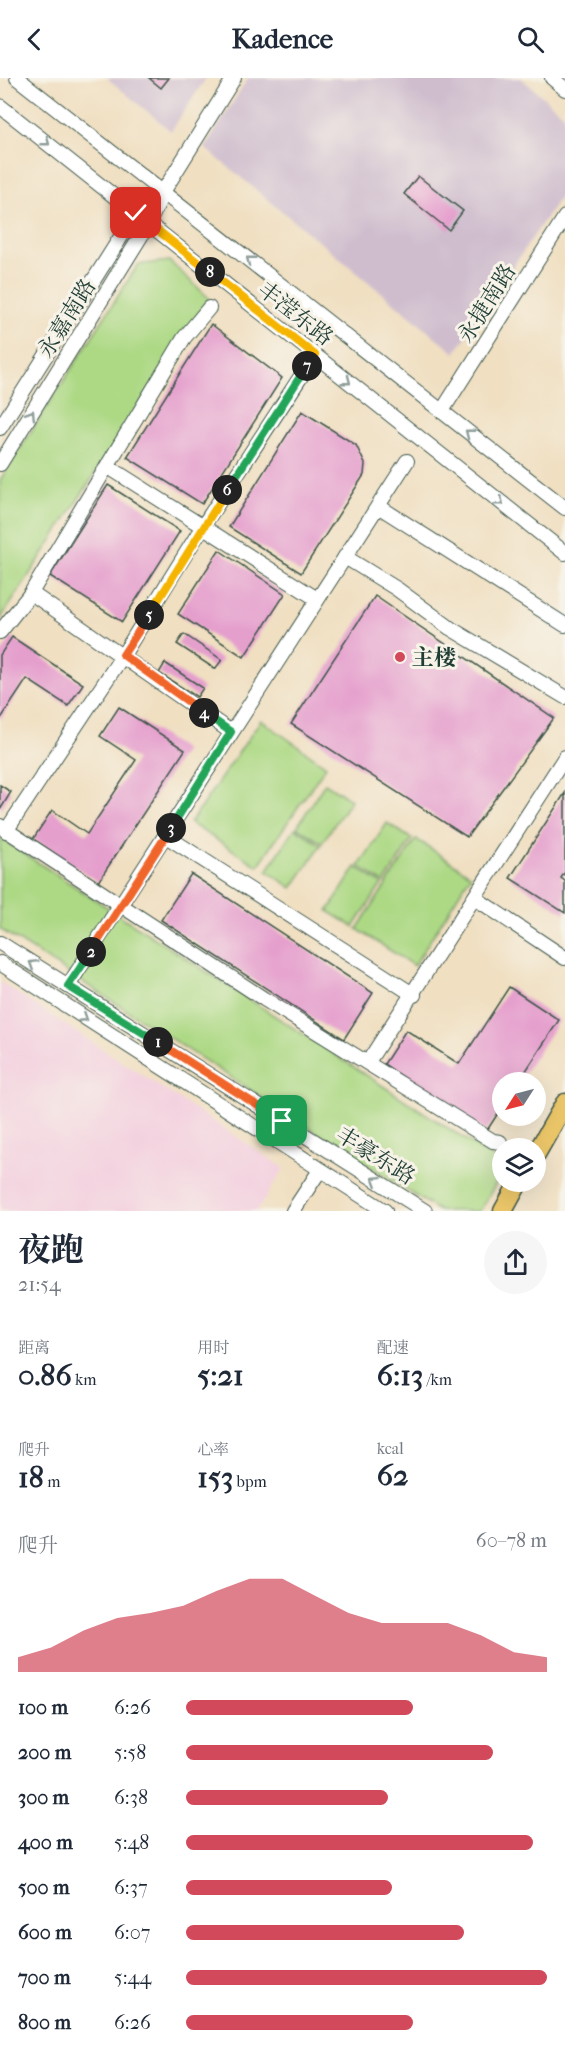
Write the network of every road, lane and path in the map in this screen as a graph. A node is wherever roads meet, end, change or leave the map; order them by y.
1 (17, 78) edge
2 (234, 78) edge
3 (552, 78) edge
4 (565, 89) edge
5 (0, 106) edge
6 (163, 192) junction
7 (136, 213) junction
8 (565, 217) edge
9 (149, 223) junction
10 (209, 308) dead end
11 (315, 355) junction
12 (442, 411) junction
13 (0, 428) edge
14 (407, 461) dead end
15 (0, 464) edge
16 (107, 466) junction
17 (378, 506) junction
18 (565, 508) edge
19 (203, 526) junction
20 (565, 553) edge
21 (345, 557) junction
22 (31, 593) junction
23 (317, 599) junction
24 (565, 625) edge
25 (0, 632) edge
26 (123, 655) junction
27 (565, 697) edge
28 (231, 732) junction
29 (565, 756) edge
30 (3, 828) edge
31 (166, 836) junction
32 (475, 898) junction
33 (121, 905) junction
34 (0, 943) edge
35 (565, 958) edge
36 (0, 963) edge
37 (68, 986) junction
38 (414, 995) junction
39 (368, 1062) junction
40 (565, 1103) edge
41 (545, 1138) edge
42 (492, 1140) edge
43 (320, 1170) junction
44 (513, 1192) edge
45 (293, 1211) edge
46 (385, 1211) edge
47 (426, 1211) edge
48 (503, 1211) edge

1 - 6 street, 丰滢东路
2 - 6 street, 永嘉南路
3 - 4 street
5 -> 7 street, 丰滢东路
6 - 7 street, 永嘉南路
6 - 9 street, 永嘉南路
12 -> 6 street, 丰滢东路
7 - 9 street, 丰滢东路
7 - 13 street, 永嘉南路
8 - 12 street, 永捷南路
9 - 11 street, 丰滢东路
15 -> 9 street, 永嘉南路
10 - 16 street
11 - 19 street
11 -> 20 street, 丰滢东路
18 -> 12 street, 丰滢东路
14 - 17 street
16 - 19 street
16 - 22 street
17 - 21 street
17 - 24 street
19 - 23 street
19 - 26 street
21 - 23 street
21 - 27 street
22 - 25 street
22 - 26 street
23 - 28 street
26 - 28 street
26 - 30 street
28 - 31 street
29 - 32 street
30 - 33 street
31 - 33 street
31 - 38 street
32 - 35 street
32 - 38 street
33 - 37 street
33 - 39 street
37 -> 34 street, 丰豪东路
36 -> 43 street, 丰豪东路
47 -> 37 street, 丰豪东路
38 - 39 street
39 - 42 street
40 - 41 main road
43 - 45 street
43 - 46 street, 丰豪东路
44 - 48 main road

